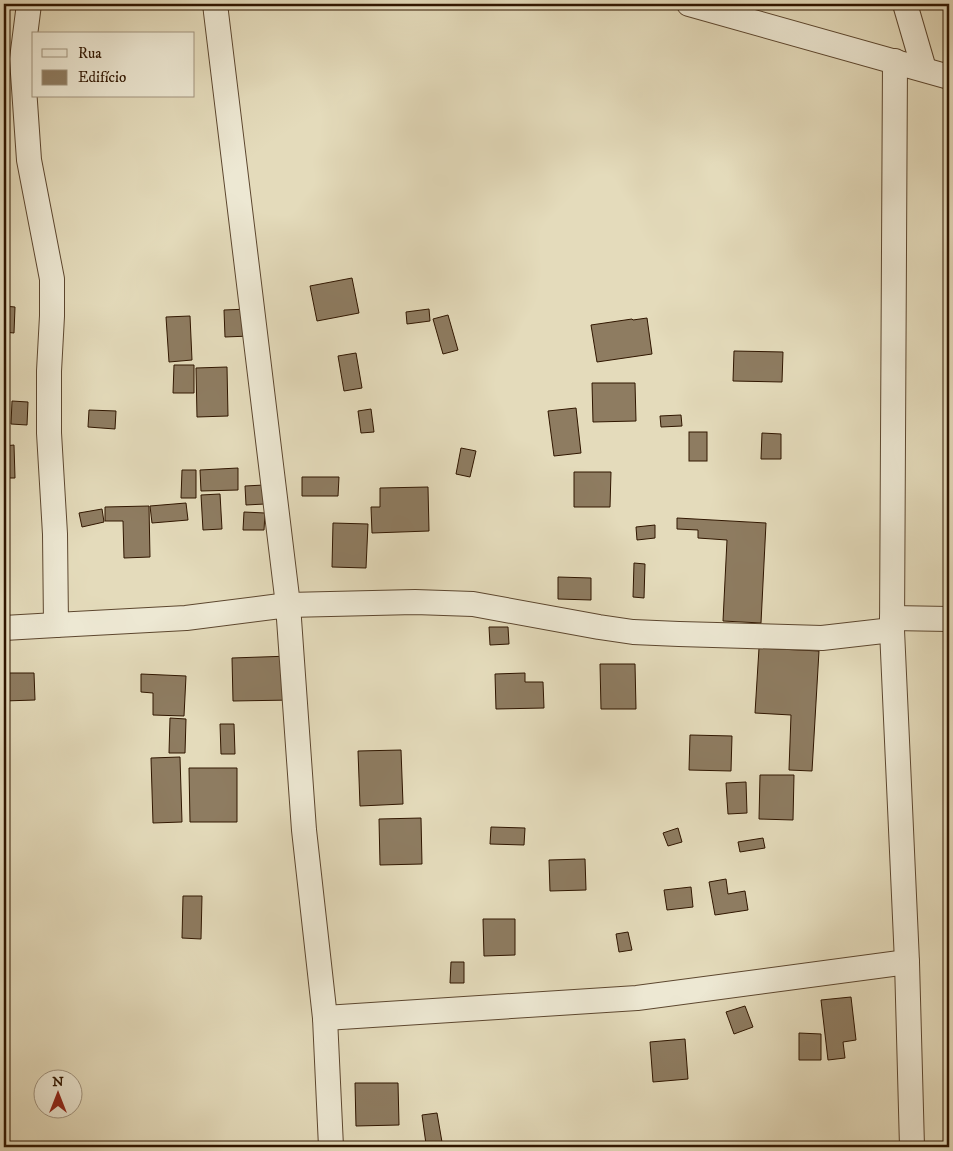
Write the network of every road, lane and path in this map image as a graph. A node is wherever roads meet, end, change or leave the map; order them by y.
1 (29, 4) edge
2 (215, 4) edge
3 (689, 4) edge
4 (905, 4) edge
5 (895, 61) junction
6 (924, 69) junction
7 (949, 76) edge
8 (288, 605) junction
9 (949, 619) edge
10 (892, 624) junction
11 (56, 625) junction
12 (4, 628) edge
13 (906, 962) junction
14 (325, 1018) junction
15 (331, 1147) edge
16 (912, 1147) edge

1 - 11 street
2 - 8 street
3 - 5 street
4 - 6 street
5 - 6 street
5 - 10 street
6 - 7 street
8 - 10 street
8 - 11 street
8 - 14 street
9 - 10 street
10 - 13 street
11 - 12 street
13 - 14 street
13 - 16 street
14 - 15 street

